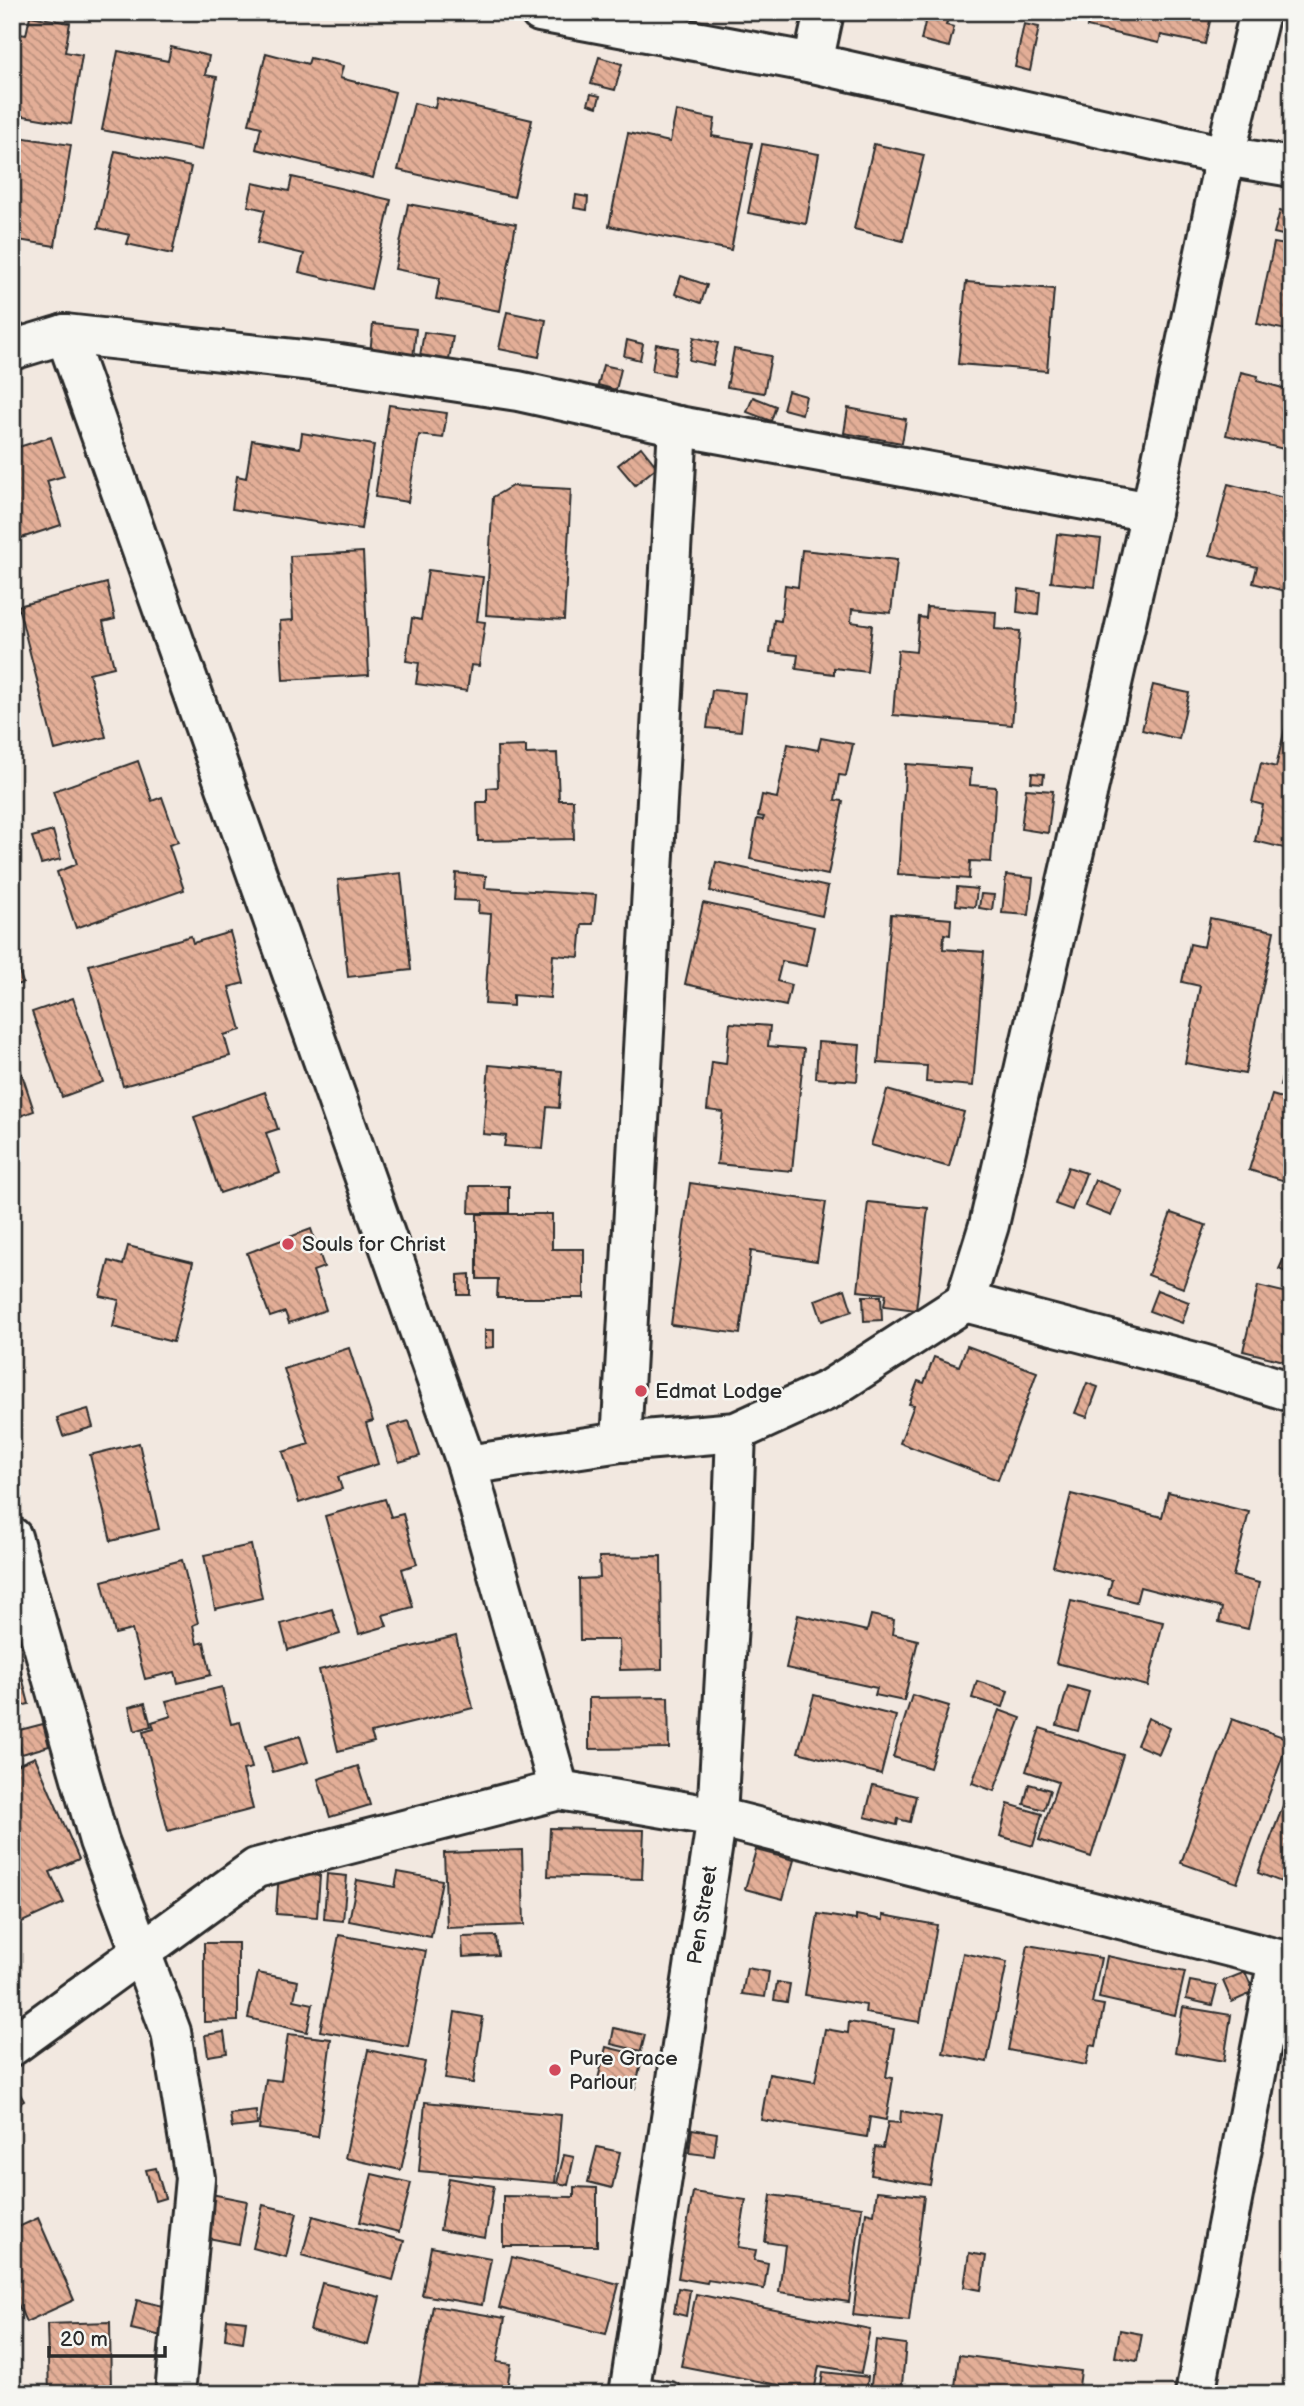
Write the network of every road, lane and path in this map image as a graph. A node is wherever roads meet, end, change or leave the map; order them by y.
1 (540, 12) edge
2 (824, 12) edge
3 (1260, 12) edge
4 (813, 63) junction
5 (1225, 156) junction
6 (1292, 167) edge
7 (65, 334) junction
8 (12, 350) edge
9 (678, 426) junction
10 (1151, 512) junction
11 (965, 1302) junction
12 (1292, 1392) edge
13 (736, 1432) junction
14 (621, 1442) junction
15 (467, 1465) junction
16 (12, 1536) edge
17 (559, 1790) junction
18 (717, 1817) junction
19 (140, 1954) junction
20 (1285, 1959) edge
21 (12, 2046) edge
22 (630, 2391) edge
23 (175, 2394) edge
24 (670, 2394) edge
25 (1195, 2394) edge

1 - 4 street
2 - 4 street
3 - 5 street
4 - 5 street
5 - 6 street
5 - 10 street
7 - 8 street
7 - 9 street
7 - 15 street
9 - 10 street
9 - 14 street
10 - 11 street
11 - 12 street
11 - 13 street
13 - 14 street
13 - 18 street, Pen Street
14 - 15 street
15 - 17 street
16 - 19 street
17 - 18 street
17 - 19 street
18 - 20 street
18 - 22 street, Pen Street
19 - 21 street
19 - 23 street
20 - 25 street
22 - 24 lane

